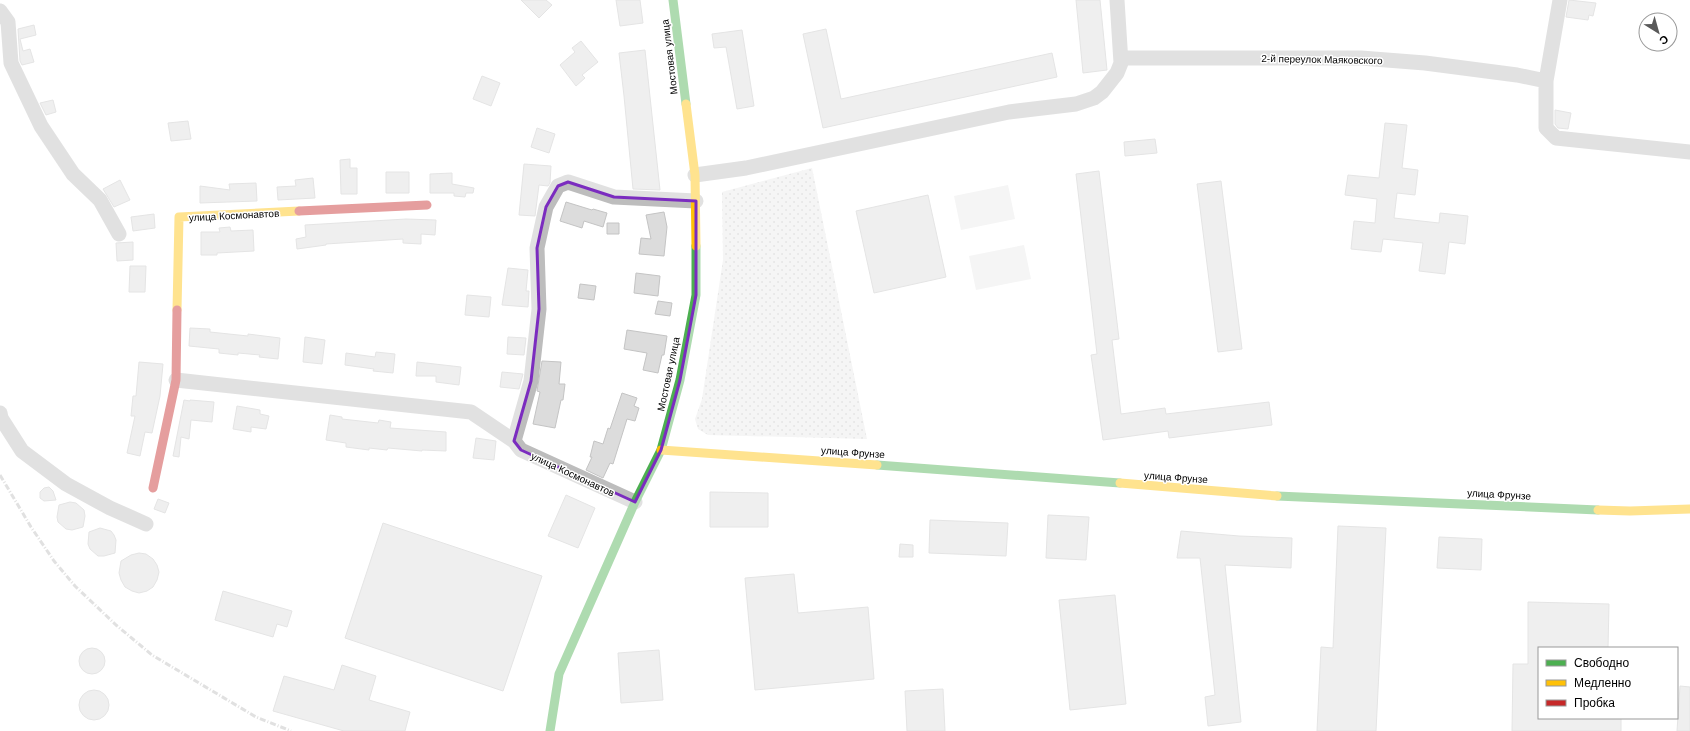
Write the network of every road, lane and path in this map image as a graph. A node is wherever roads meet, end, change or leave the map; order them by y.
1 (673, 0) edge
2 (1117, 0) edge
3 (1560, 0) edge
4 (0, 11) edge
5 (1121, 58) junction
6 (1546, 81) junction
7 (1690, 152) edge
8 (695, 176) junction
9 (696, 201) junction
10 (427, 205) dead end
11 (119, 234) dead end
12 (176, 380) junction
13 (0, 413) edge
14 (514, 441) junction
15 (661, 450) junction
16 (152, 488) dead end
17 (635, 502) junction
18 (1690, 509) edge
19 (146, 524) dead end
20 (550, 731) edge

1 - 8 street, Мостовая улица
2 - 5 street
3 - 6 street
4 - 11 street
5 - 6 street, 2-й переулок Маяковского
5 - 8 street
6 - 7 street
8 - 9 street, Мостовая улица
9 - 14 street
9 - 15 street, Мостовая улица
10 - 12 street, улица Космонавтов
12 - 14 street, улица Космонавтов
12 - 16 street, улица Космонавтов
13 - 19 street
14 - 17 street, улица Космонавтов
15 - 17 street, Мостовая улица
15 - 18 street, улица Фрунзе
17 - 20 street, Мостовая улица

